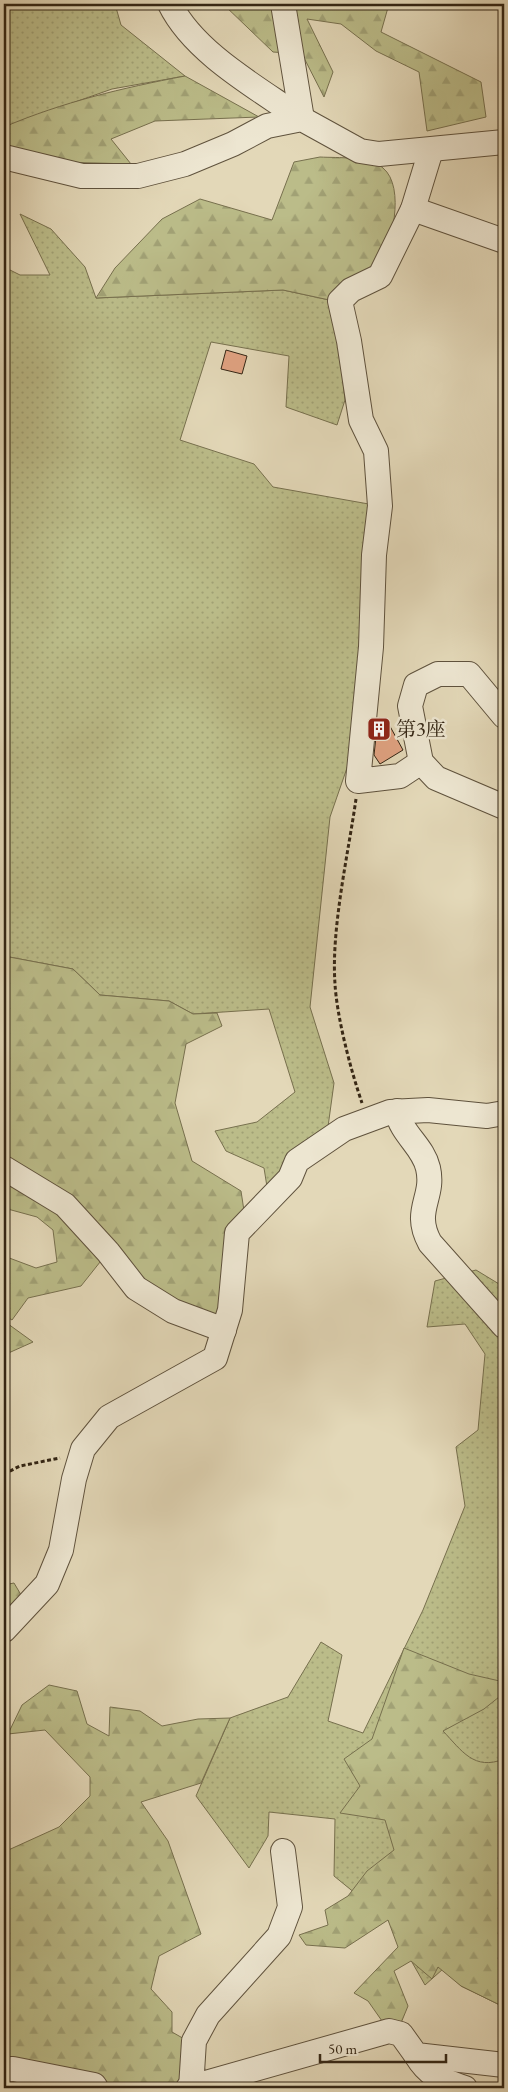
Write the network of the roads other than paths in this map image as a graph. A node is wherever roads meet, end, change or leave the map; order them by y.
1 (170, 4) edge
2 (283, 4) edge
3 (302, 119) junction
4 (504, 142) edge
5 (431, 150) junction
6 (4, 157) edge
7 (413, 209) junction
8 (504, 241) edge
9 (504, 716) edge
10 (421, 762) junction
11 (504, 807) edge
12 (397, 1111) junction
13 (504, 1113) edge
14 (4, 1168) edge
15 (504, 1326) edge
16 (224, 1330) junction
17 (4, 1630) edge
18 (283, 1851) dead end
19 (416, 2055) junction
20 (504, 2065) edge
21 (4, 2070) edge
22 (96, 2088) edge
23 (189, 2088) edge
24 (465, 2088) edge

1 - 3 street
2 - 3 street
3 - 5 street
3 - 6 street
4 - 5 street
5 - 7 street
7 - 8 street
7 - 10 street
9 - 10 street
10 - 11 street
12 - 13 street
12 - 15 street
12 - 16 street
14 - 16 street
16 - 17 street
18 - 23 street
19 - 20 street
19 - 23 street
19 - 24 street
21 - 22 street

